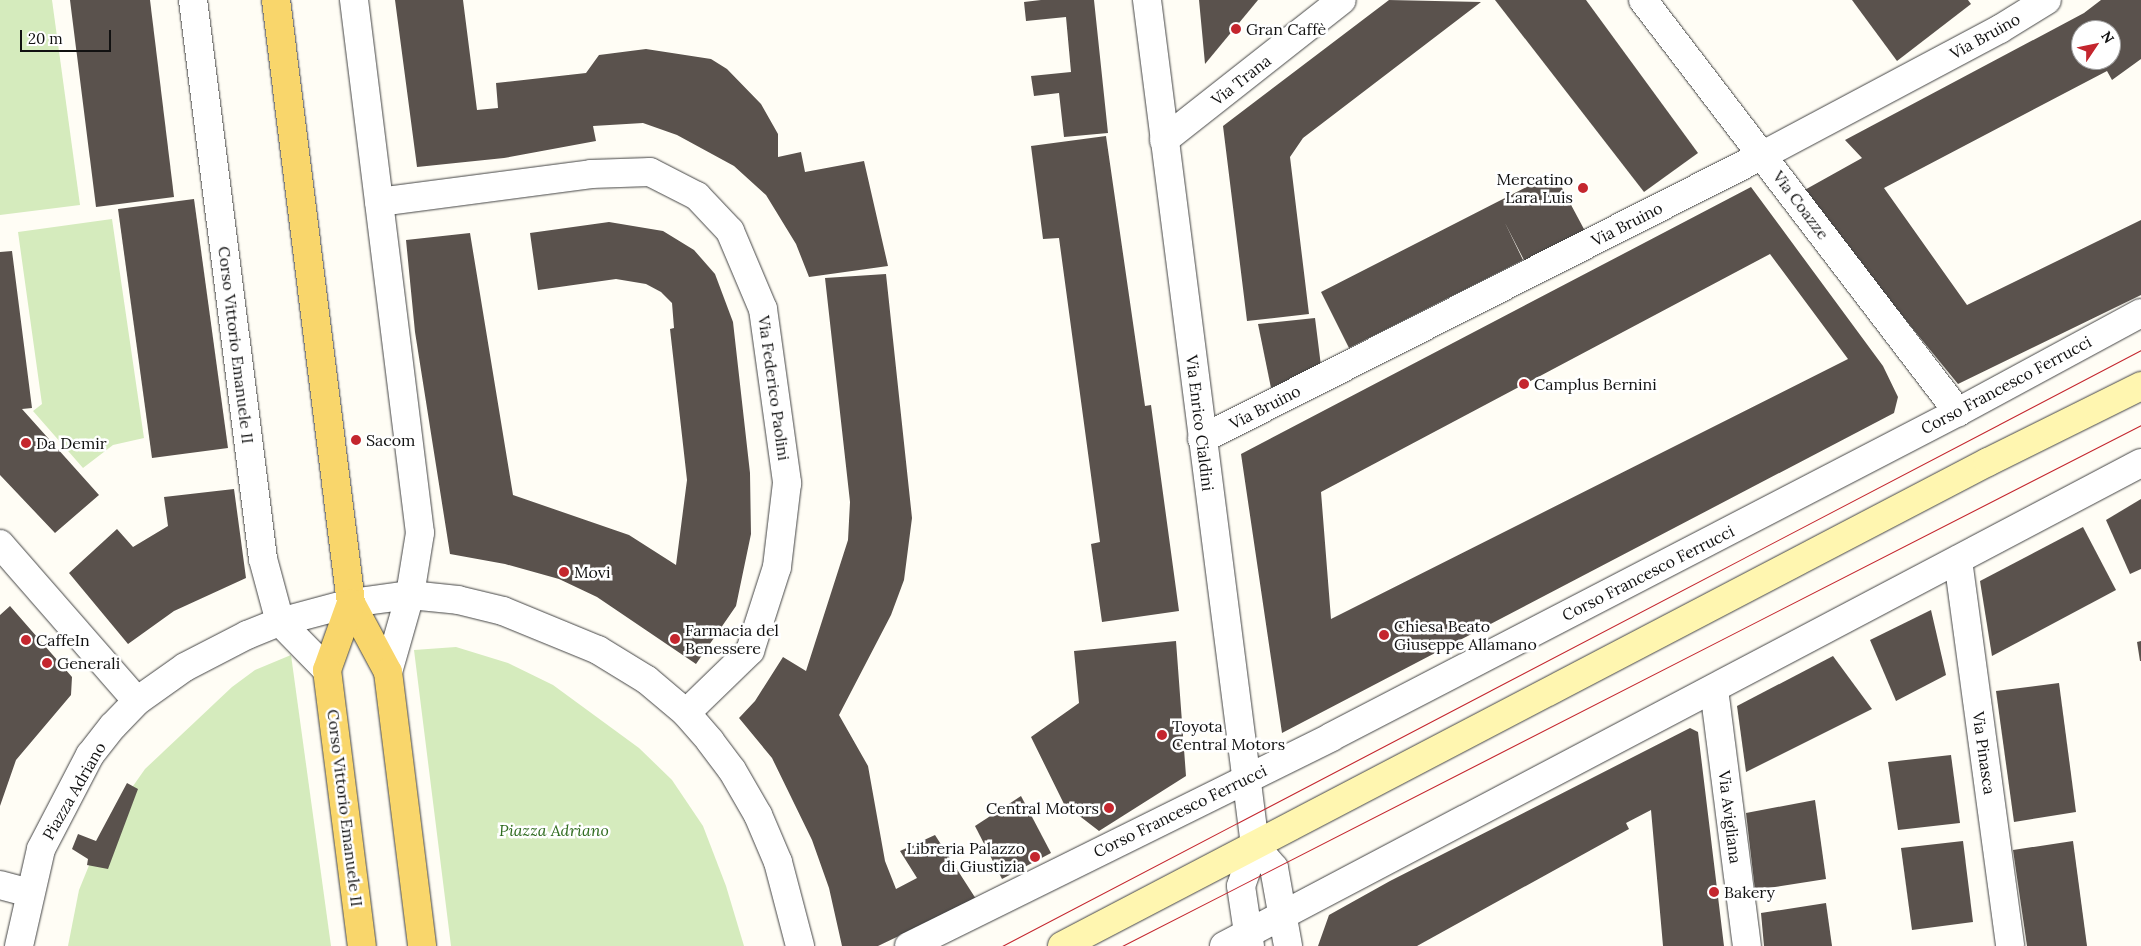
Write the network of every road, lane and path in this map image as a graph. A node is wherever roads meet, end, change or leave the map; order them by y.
1 (193, 0) edge
2 (276, 0) edge
3 (354, 0) edge
4 (1147, 0) edge
5 (1342, 0) edge
6 (1643, 0) edge
7 (2047, 0) edge
8 (1164, 140) junction
9 (1763, 155) junction
10 (379, 202) junction
11 (2141, 313) edge
12 (2141, 386) edge
13 (1958, 412) junction
14 (1202, 439) junction
15 (2141, 463) edge
16 (0, 544) edge
17 (1958, 560) junction
18 (410, 595) junction
19 (351, 603) junction
20 (280, 622) junction
21 (327, 670) junction
22 (388, 672) junction
23 (1714, 689) junction
24 (137, 701) junction
25 (686, 714) junction
26 (1246, 778) junction
27 (1255, 846) junction
28 (0, 884) edge
29 (28, 893) junction
30 (1284, 915) junction
31 (1249, 939) edge
32 (19, 946) edge
33 (362, 946) edge
34 (422, 946) edge
35 (800, 946) edge
36 (909, 946) edge
37 (1062, 946) edge
38 (1224, 946) edge
39 (1288, 946) edge
40 (1747, 946) edge
41 (2010, 946) edge

1 - 20 street, Corso Vittorio Emanuele II
2 - 19 main road, Corso Vittorio Emanuele II
3 - 10 street, Corso Vittorio Emanuele II
4 - 8 street, Via Enrico Cialdini
5 - 8 street, Via Trana
6 - 9 street, Via Coazze
7 - 9 street, Via Bruino
8 - 14 street, Via Enrico Cialdini
9 - 13 street, Via Coazze
9 - 14 street, Via Bruino
10 - 18 street, Corso Vittorio Emanuele II
10 - 25 street, Via Federico Paolini
11 - 13 street, Corso Francesco Ferrucci
12 - 27 main road
13 - 26 street, Corso Francesco Ferrucci
14 - 26 street, Via Enrico Cialdini
15 - 17 street
16 - 24 street
17 - 23 street
17 - 41 street, Via Pinasca
18 - 19 street, Piazza Adriano
18 - 22 street, Corso Vittorio Emanuele II
18 - 25 street, Piazza Adriano
19 - 20 street, Piazza Adriano
19 - 21 main road, Corso Vittorio Emanuele II
19 - 22 main road, Corso Vittorio Emanuele II
20 - 21 street, Corso Vittorio Emanuele II
20 - 24 street, Piazza Adriano
21 - 33 main road, Corso Vittorio Emanuele II
22 - 34 main road, Corso Vittorio Emanuele II
23 - 30 street
23 - 40 street, Via Avigliana
24 - 29 street, Piazza Adriano
25 - 35 street, Piazza Adriano
26 - 27 street, Via Enrico Cialdini
26 - 36 street, Corso Francesco Ferrucci
27 - 30 street
27 - 31 street
27 - 37 main road
28 - 29 street
29 - 32 street, Piazza Adriano
30 - 31 street
30 - 39 street
31 - 38 street

